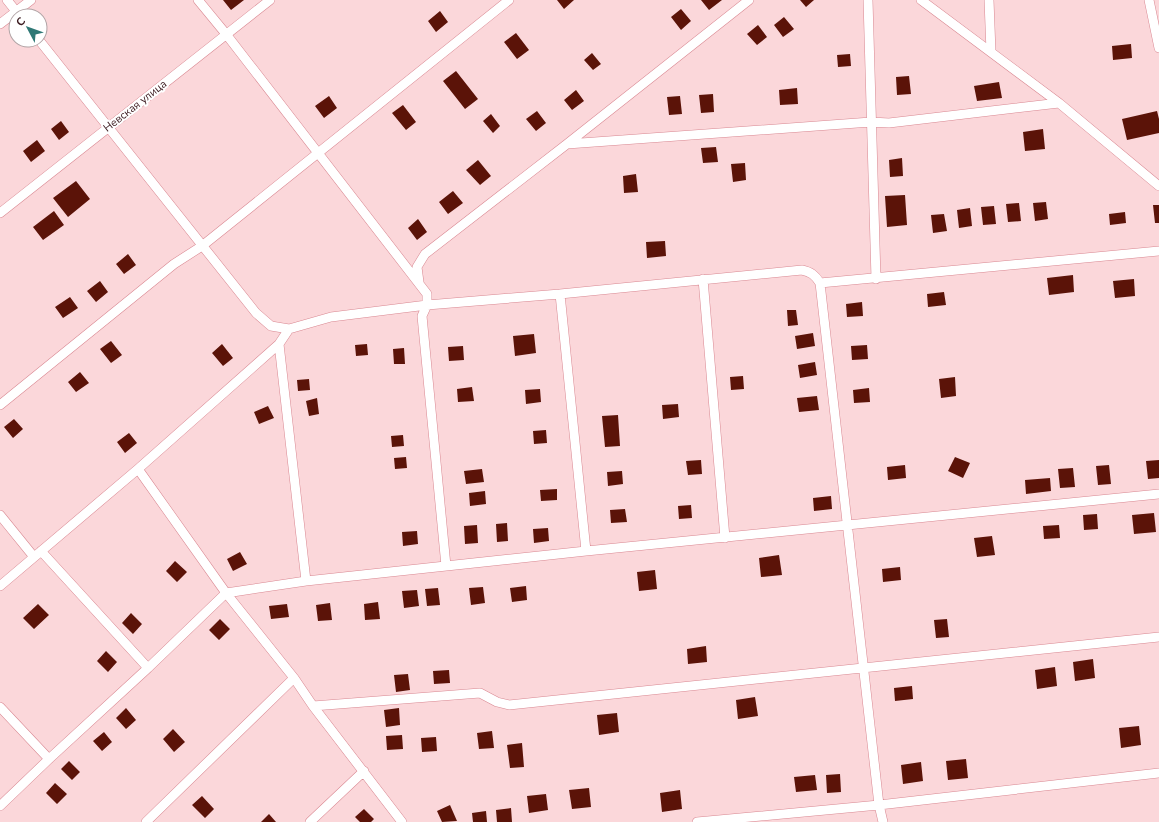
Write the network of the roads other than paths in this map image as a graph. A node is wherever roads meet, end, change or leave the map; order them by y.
1 (7, 0) edge
2 (31, 0) edge
3 (198, 0) edge
4 (270, 0) edge
5 (509, 0) edge
6 (749, 0) edge
7 (868, 0) edge
8 (922, 0) edge
9 (989, 0) edge
10 (1149, 0) edge
11 (13, 8) edge
12 (24, 8) edge
13 (226, 34) junction
14 (45, 48) edge
15 (1159, 48) edge
16 (991, 52) junction
17 (1059, 103) junction
18 (871, 122) junction
19 (107, 127) junction
20 (567, 144) junction
21 (318, 152) junction
22 (1159, 186) edge
23 (0, 213) edge
24 (202, 246) junction
25 (1159, 251) edge
26 (876, 278) junction
27 (703, 279) junction
28 (419, 282) junction
29 (820, 283) junction
30 (560, 294) junction
31 (427, 305) junction
32 (289, 328) junction
33 (279, 344) junction
34 (0, 405) edge
35 (138, 469) junction
36 (1159, 494) edge
37 (0, 515) edge
38 (848, 525) junction
39 (725, 538) junction
40 (41, 551) junction
41 (586, 551) junction
42 (34, 557) junction
43 (446, 566) junction
44 (306, 581) junction
45 (0, 586) edge
46 (226, 593) junction
47 (1159, 637) edge
48 (148, 668) junction
49 (863, 668) junction
50 (294, 678) junction
51 (313, 706) junction
52 (0, 707) edge
53 (48, 759) junction
54 (364, 771) junction
55 (1159, 773) edge
56 (879, 805) junction
57 (0, 806) edge
58 (146, 822) edge
59 (310, 822) edge
60 (402, 822) edge
61 (697, 822) edge
62 (883, 822) edge

1 - 11 street
2 - 12 street
3 - 13 street
4 - 13 street, Невская улица
5 - 21 street
6 - 20 street
7 - 18 street
8 - 16 street
9 - 16 street
10 - 15 street
13 - 19 street, Невская улица
13 - 21 street
14 - 19 street
16 - 17 street
17 - 18 street
17 - 22 street
18 - 20 street
18 - 26 street
19 - 23 street, Невская улица
19 - 24 street
20 - 28 street
21 - 24 street
21 - 28 street
24 - 32 street
24 - 34 street
25 - 26 street
26 - 29 street
27 - 29 street
27 - 30 street
27 - 39 street
28 - 31 street
29 - 38 street
30 - 31 street
30 - 41 street
31 - 32 street
31 - 43 street
32 - 33 street
33 - 35 street
33 - 44 street
35 - 40 street
35 - 46 street
36 - 38 street
37 - 42 street
38 - 39 street
38 - 49 street
39 - 41 street
40 - 42 street
40 - 48 street
41 - 43 street
42 - 45 street
43 - 44 street
44 - 46 street
46 - 48 street
46 - 50 street
47 - 49 street
48 - 53 street
49 - 51 street
49 - 56 street
50 - 51 street
50 - 58 street
51 - 54 street
52 - 53 street
53 - 57 street
54 - 59 street
54 - 60 street
55 - 56 street
56 - 61 street
56 - 62 street

